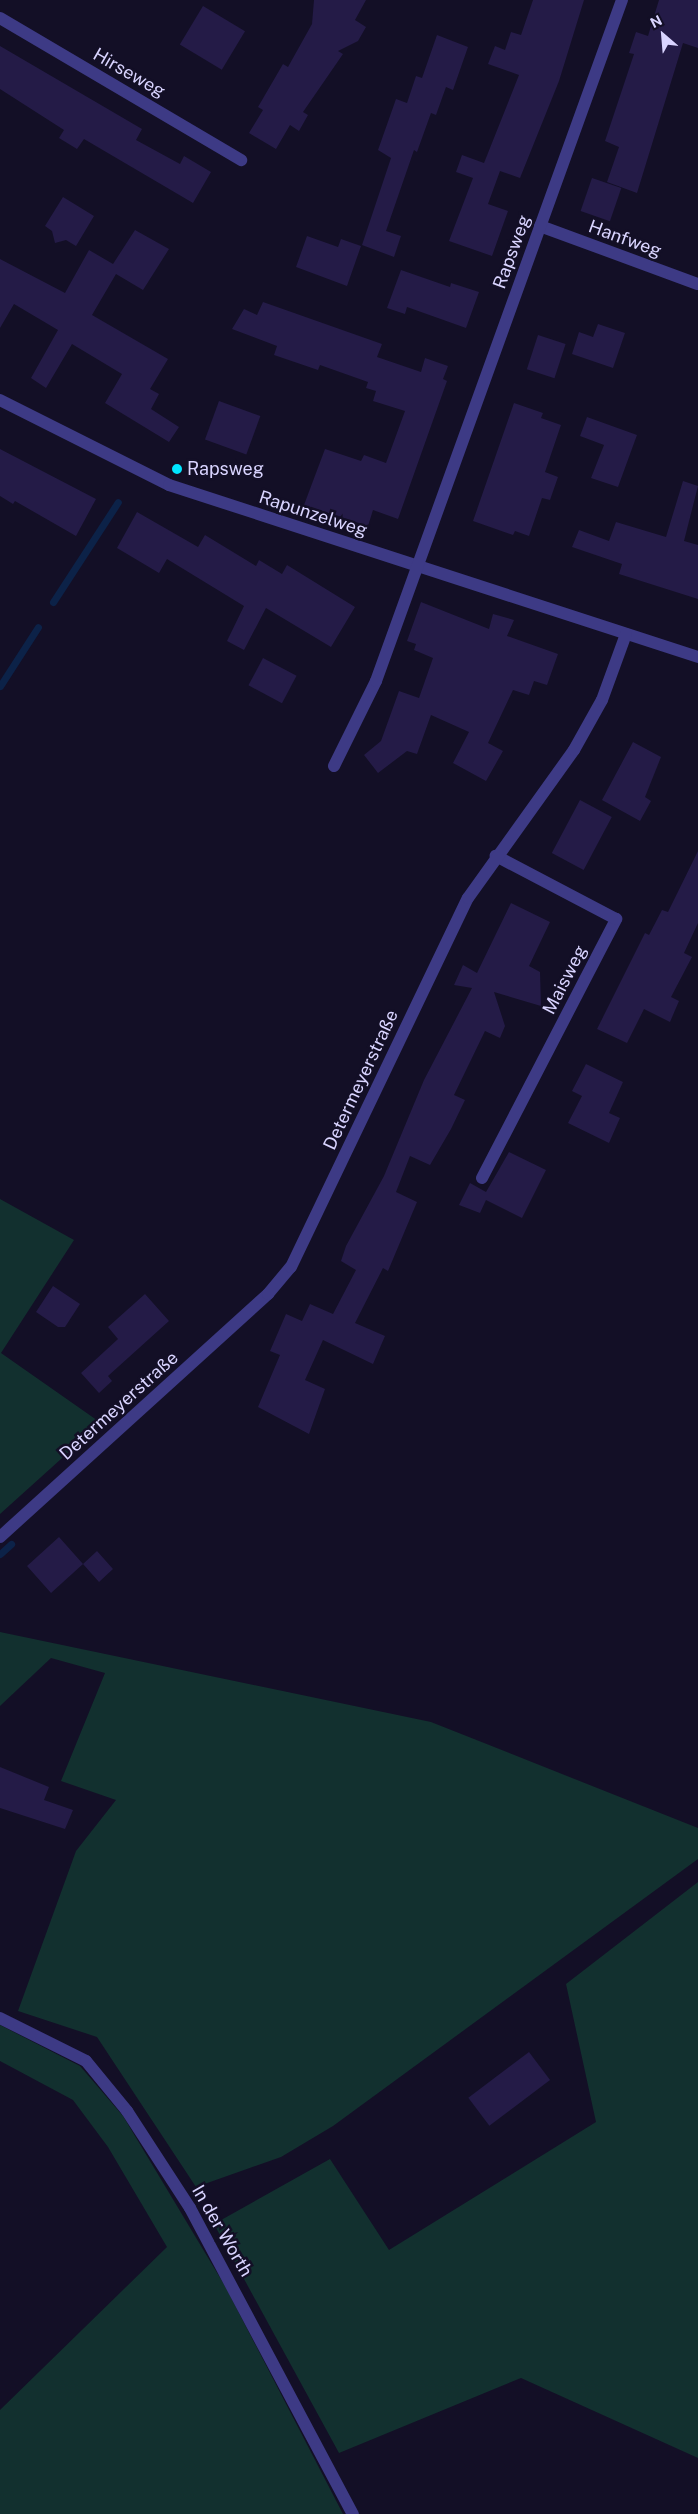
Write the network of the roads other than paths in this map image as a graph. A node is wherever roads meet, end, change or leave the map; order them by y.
1 (622, 0) edge
2 (0, 18) edge
3 (241, 160) dead end
4 (540, 226) junction
5 (698, 284) edge
6 (0, 400) edge
7 (417, 567) junction
8 (626, 634) junction
9 (698, 657) edge
10 (334, 766) dead end
11 (496, 856) junction
12 (482, 1178) dead end
13 (0, 1536) edge
14 (0, 2018) edge
15 (353, 2514) edge

1 - 4 street, Rapsweg
2 - 3 street, Hirseweg
4 - 5 street, Hanfweg
4 - 7 street, Rapsweg
6 - 7 street, Rapunzelweg
7 - 8 street, Rapunzelweg
7 - 10 street, Rapsweg
8 - 9 street
8 - 11 street, Determeyerstraße
11 - 12 street, Maisweg
11 - 13 street, Determeyerstraße
14 - 15 street, In der Worth

